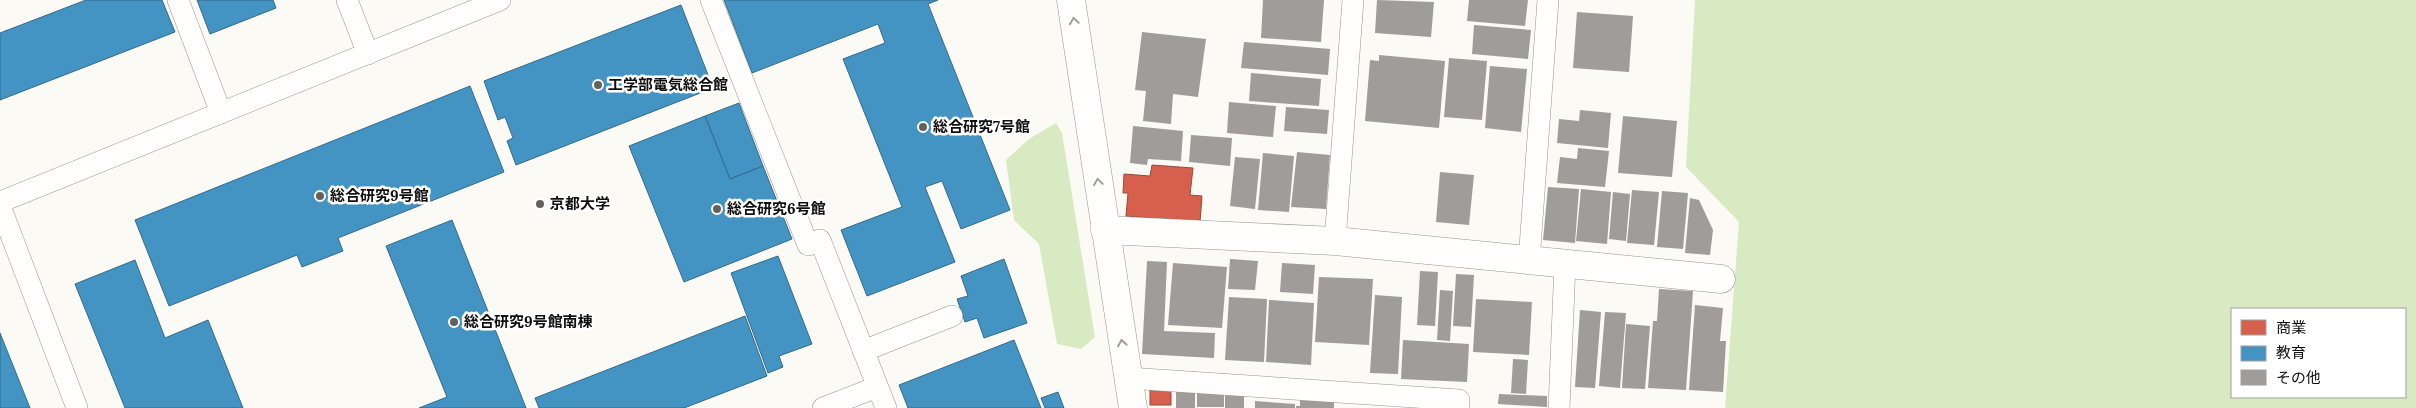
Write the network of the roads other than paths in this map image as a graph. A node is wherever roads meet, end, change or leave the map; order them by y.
1 (178, 0) edge
2 (347, 0) edge
3 (500, 0) edge
4 (711, 0) edge
5 (1071, 0) edge
6 (1353, 0) edge
7 (1548, 0) edge
8 (368, 54) junction
9 (221, 112) junction
10 (0, 202) edge
11 (0, 206) edge
12 (1104, 230) junction
13 (1336, 241) junction
14 (1529, 261) junction
15 (1565, 264) junction
16 (1722, 279) dead end
17 (952, 316) dead end
18 (863, 351) junction
19 (1128, 378) junction
20 (877, 387) junction
21 (77, 408) edge
22 (823, 408) edge
23 (886, 408) edge
24 (1133, 408) edge
25 (1459, 408) edge
26 (1559, 408) edge

1 - 9 lane
2 - 8 lane
3 - 8 lane
4 - 18 lane
12 -> 5 street
6 - 13 lane
7 - 14 lane
8 - 9 lane
9 - 10 lane
11 - 21 lane
12 - 13 street
19 -> 12 street
13 - 14 street
14 - 15 street
15 - 16 street
15 - 26 lane
17 - 18 lane
18 - 20 lane
19 - 24 street
19 - 25 lane
20 - 22 lane
20 - 23 lane

